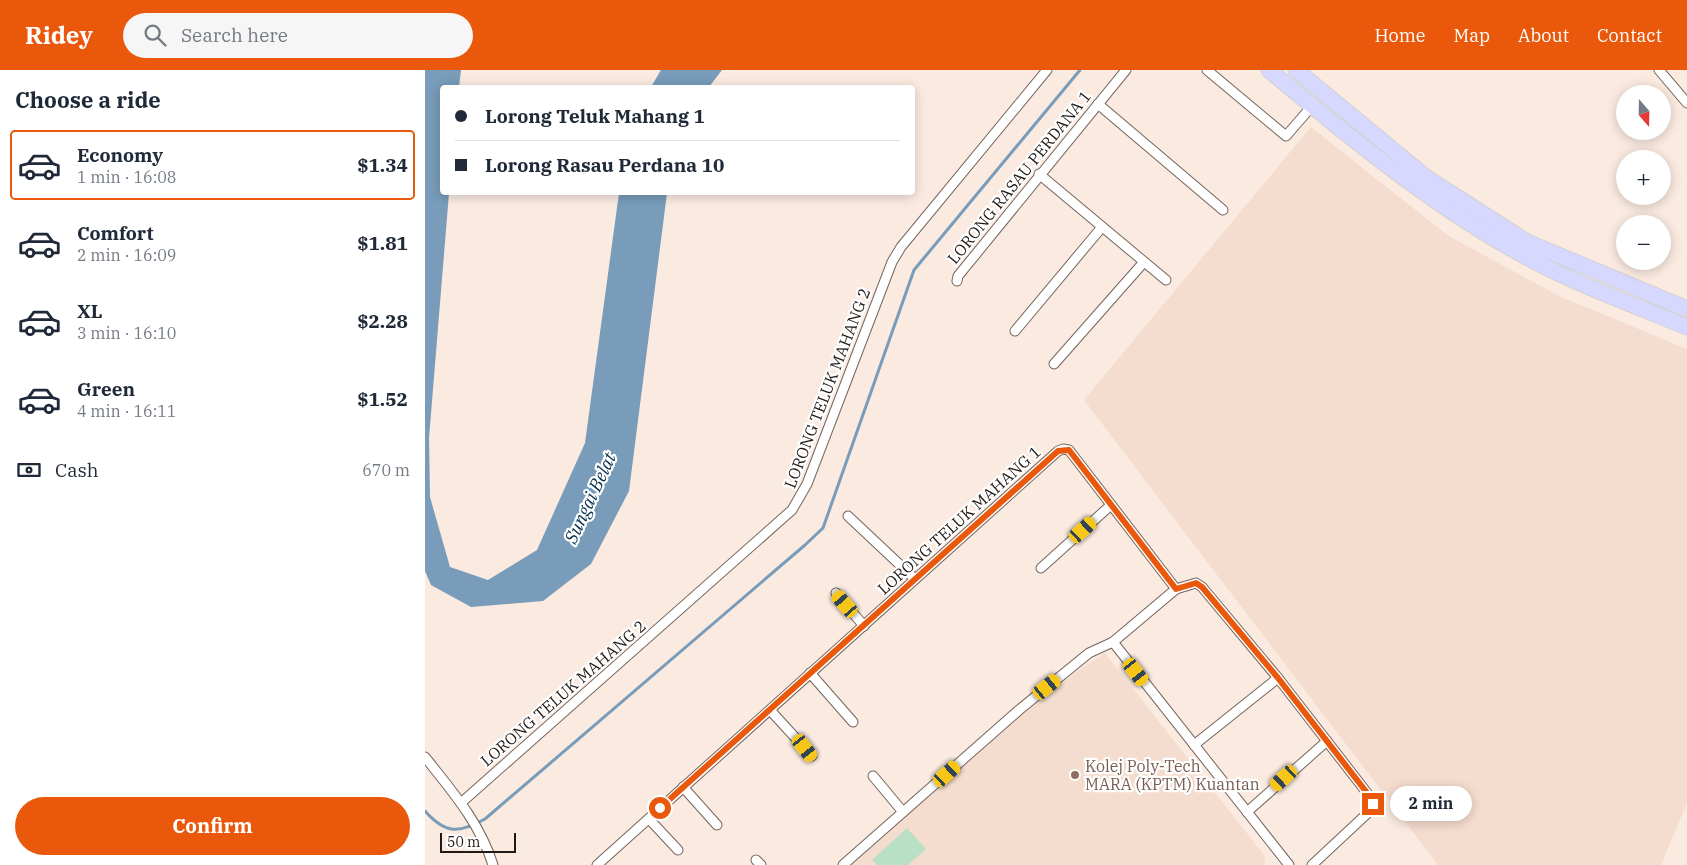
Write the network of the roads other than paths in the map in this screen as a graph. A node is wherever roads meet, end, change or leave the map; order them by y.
1 (1047, 70) edge
2 (1126, 70) edge
3 (1207, 70) edge
4 (1269, 70) edge
5 (1296, 70) edge
6 (1659, 70) edge
7 (1687, 103) edge
8 (1098, 104) junction
9 (1311, 106) junction
10 (1039, 174) junction
11 (1223, 210) dead end
12 (1102, 227) junction
13 (1144, 262) junction
14 (1166, 280) dead end
15 (957, 281) dead end
16 (1687, 309) edge
17 (1687, 327) edge
18 (1015, 331) dead end
19 (1054, 364) dead end
20 (1111, 505) junction
21 (848, 516) dead end
22 (1041, 568) dead end
23 (915, 580) junction
24 (1176, 589) junction
25 (836, 593) dead end
26 (864, 626) junction
27 (1113, 642) junction
28 (810, 674) junction
29 (1278, 678) junction
30 (770, 710) junction
31 (853, 722) dead end
32 (1327, 741) junction
33 (1194, 745) junction
34 (812, 756) dead end
35 (425, 757) edge
36 (873, 776) dead end
37 (683, 787) junction
38 (462, 802) junction
39 (903, 812) junction
40 (1247, 812) junction
41 (649, 819) junction
42 (717, 825) dead end
43 (678, 850) dead end
44 (1317, 863) edge
45 (493, 865) edge
46 (597, 865) edge
47 (843, 865) edge
48 (1289, 865) edge

1 - 38 street, LORONG TELUK MAHANG 2
2 - 8 street, LORONG RASAU PERDANA 1
3 - 9 street
4 - 9 highway
5 - 16 highway
6 - 7 street
8 - 10 street, LORONG RASAU PERDANA 1
8 - 11 street
9 - 17 highway
10 - 12 street
10 - 15 street, LORONG RASAU PERDANA 1
12 - 13 street
12 - 18 street
13 - 14 street
13 - 19 street
20 - 22 street
20 - 23 street, LORONG TELUK MAHANG 1
20 - 24 street, LORONG TELUK MAHANG 1
21 - 23 street
23 - 26 street, LORONG TELUK MAHANG 1
24 - 27 street
24 - 29 street
25 - 26 street
26 - 28 street, LORONG TELUK MAHANG 1
27 - 33 street
27 - 39 street
28 - 30 street, LORONG TELUK MAHANG 1
28 - 31 street
29 - 32 street
29 - 33 street
30 - 34 street
30 - 37 street, LORONG TELUK MAHANG 1
32 - 40 street
32 - 44 street
33 - 40 street
35 - 38 street
36 - 39 street
37 - 41 street, LORONG TELUK MAHANG 1
37 - 42 street
38 - 45 street
39 - 47 street
40 - 48 street
41 - 43 street
41 - 46 street, LORONG TELUK MAHANG 1

